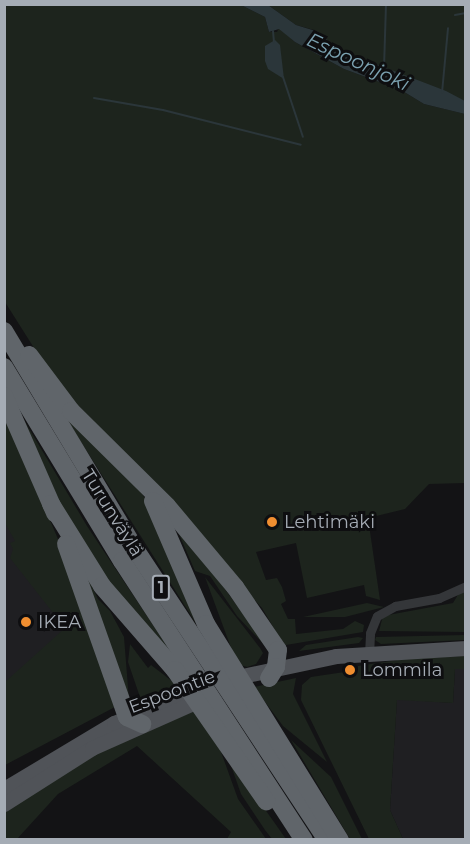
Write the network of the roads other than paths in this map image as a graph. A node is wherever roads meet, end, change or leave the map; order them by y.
1 (4, 322) edge
2 (4, 331) edge
3 (4, 367) edge
4 (4, 396) edge
5 (142, 483) junction
6 (51, 504) junction
7 (465, 586) edge
8 (465, 648) edge
9 (369, 654) junction
10 (261, 676) junction
11 (134, 720) junction
12 (4, 789) edge
13 (4, 804) edge
14 (293, 840) edge
15 (304, 840) edge
16 (327, 840) edge
17 (340, 840) edge

1 - 5 highway
2 - 16 highway, Turunväylä / 1
3 - 15 highway, Turunväylä / 1
4 - 6 highway
5 - 10 highway
5 - 17 highway
6 - 11 highway
6 - 14 highway
7 - 9 street
8 - 9 main road, Espoontie
9 - 10 main road, Espoontie
10 - 11 main road, Espoontie
11 - 12 main road, Espoontie
11 - 13 main road, Espoontie

